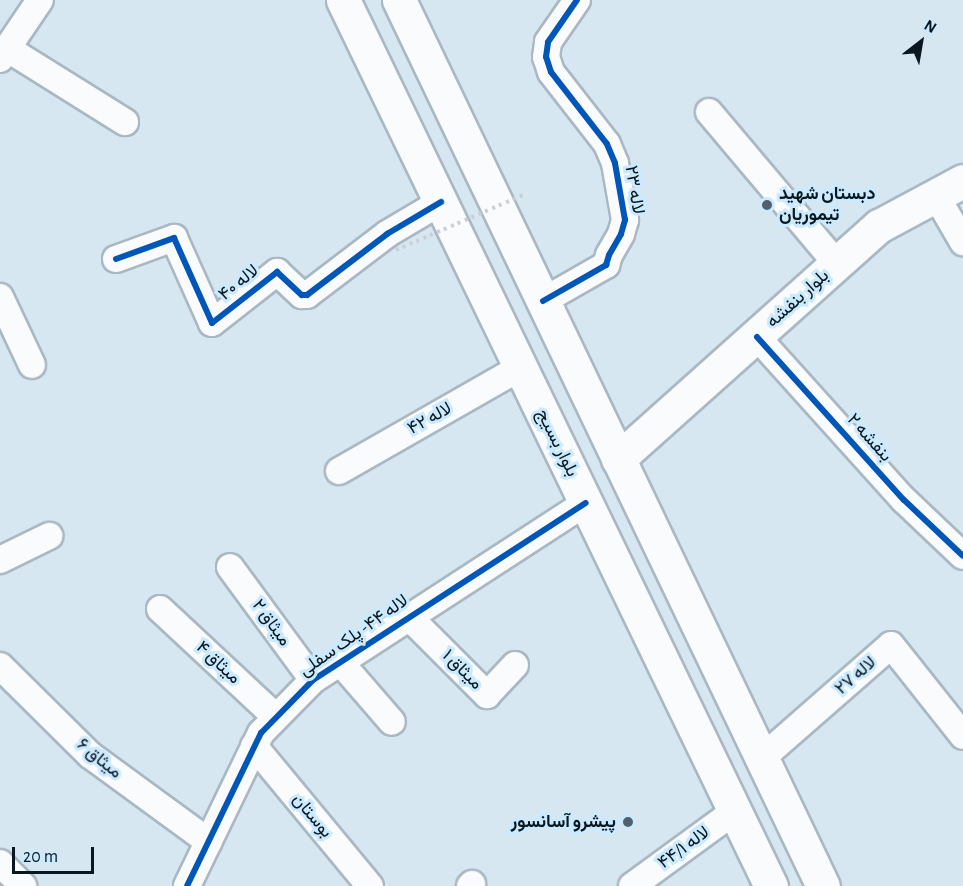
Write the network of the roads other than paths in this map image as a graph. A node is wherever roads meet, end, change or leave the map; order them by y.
1 (40, 0) edge
2 (343, 0) edge
3 (399, 0) edge
4 (577, 0) edge
5 (4, 54) edge
6 (709, 112) dead end
7 (125, 122) dead end
8 (949, 188) edge
9 (441, 202) junction
10 (963, 242) edge
11 (116, 259) dead end
12 (837, 264) junction
13 (0, 297) edge
14 (543, 302) junction
15 (757, 337) junction
16 (32, 365) dead end
17 (521, 367) junction
18 (618, 459) junction
19 (339, 471) dead end
20 (586, 503) junction
21 (49, 536) dead end
22 (963, 556) edge
23 (0, 560) edge
24 (230, 567) dead end
25 (160, 609) dead end
26 (408, 616) junction
27 (340, 662) junction
28 (515, 665) dead end
29 (0, 666) edge
30 (313, 680) junction
31 (276, 717) junction
32 (392, 722) dead end
33 (963, 736) edge
34 (254, 746) junction
35 (762, 758) junction
36 (735, 811) junction
37 (209, 842) junction
38 (0, 863) edge
39 (23, 886) edge
40 (188, 886) edge
41 (370, 886) edge
42 (632, 886) edge
43 (771, 886) edge
44 (823, 886) edge

1 - 5 street
2 - 9 main road, بلوار بسیج
3 - 14 main road
4 - 14 street, لاله ۲۳
5 - 7 street
6 - 12 street
8 - 10 street
8 - 12 main road, بلوار بنفشه
9 - 11 street, لاله ۴۰
9 - 17 main road, بلوار بسیج
12 - 15 main road, بلوار بنفشه
13 - 16 street
14 - 18 main road
15 - 18 main road, بلوار بنفشه
15 - 22 street, بنفشه ۲
17 - 19 street, لاله ۴۲
17 - 20 main road, بلوار بسیج
18 - 35 main road
20 - 26 street, لاله ۴۴- پلک سفلی
20 - 36 main road, بلوار بسیج
21 - 23 street
24 - 30 street, میثاق ۲
25 - 31 street, میثاق ۴
26 - 27 street, لاله ۴۴- پلک سفلی
26 - 28 street, میثاق ۱
27 - 30 street, لاله ۴۴- پلک سفلی
27 - 32 street
29 - 37 street, میثاق ۶
30 - 31 street, لاله ۴۴- پلک سفلی
31 - 34 street, لاله ۴۴- پلک سفلی
33 - 35 street, لاله ۲۷
34 - 37 street, لاله ۴۴- پلک سفلی
34 - 41 street, بوستان
35 - 44 main road
36 - 42 street, لاله ۴۴/۱
36 - 43 main road, بلوار بسیج
37 - 40 street, لاله ۴۴- پلک سفلی
38 - 39 street

